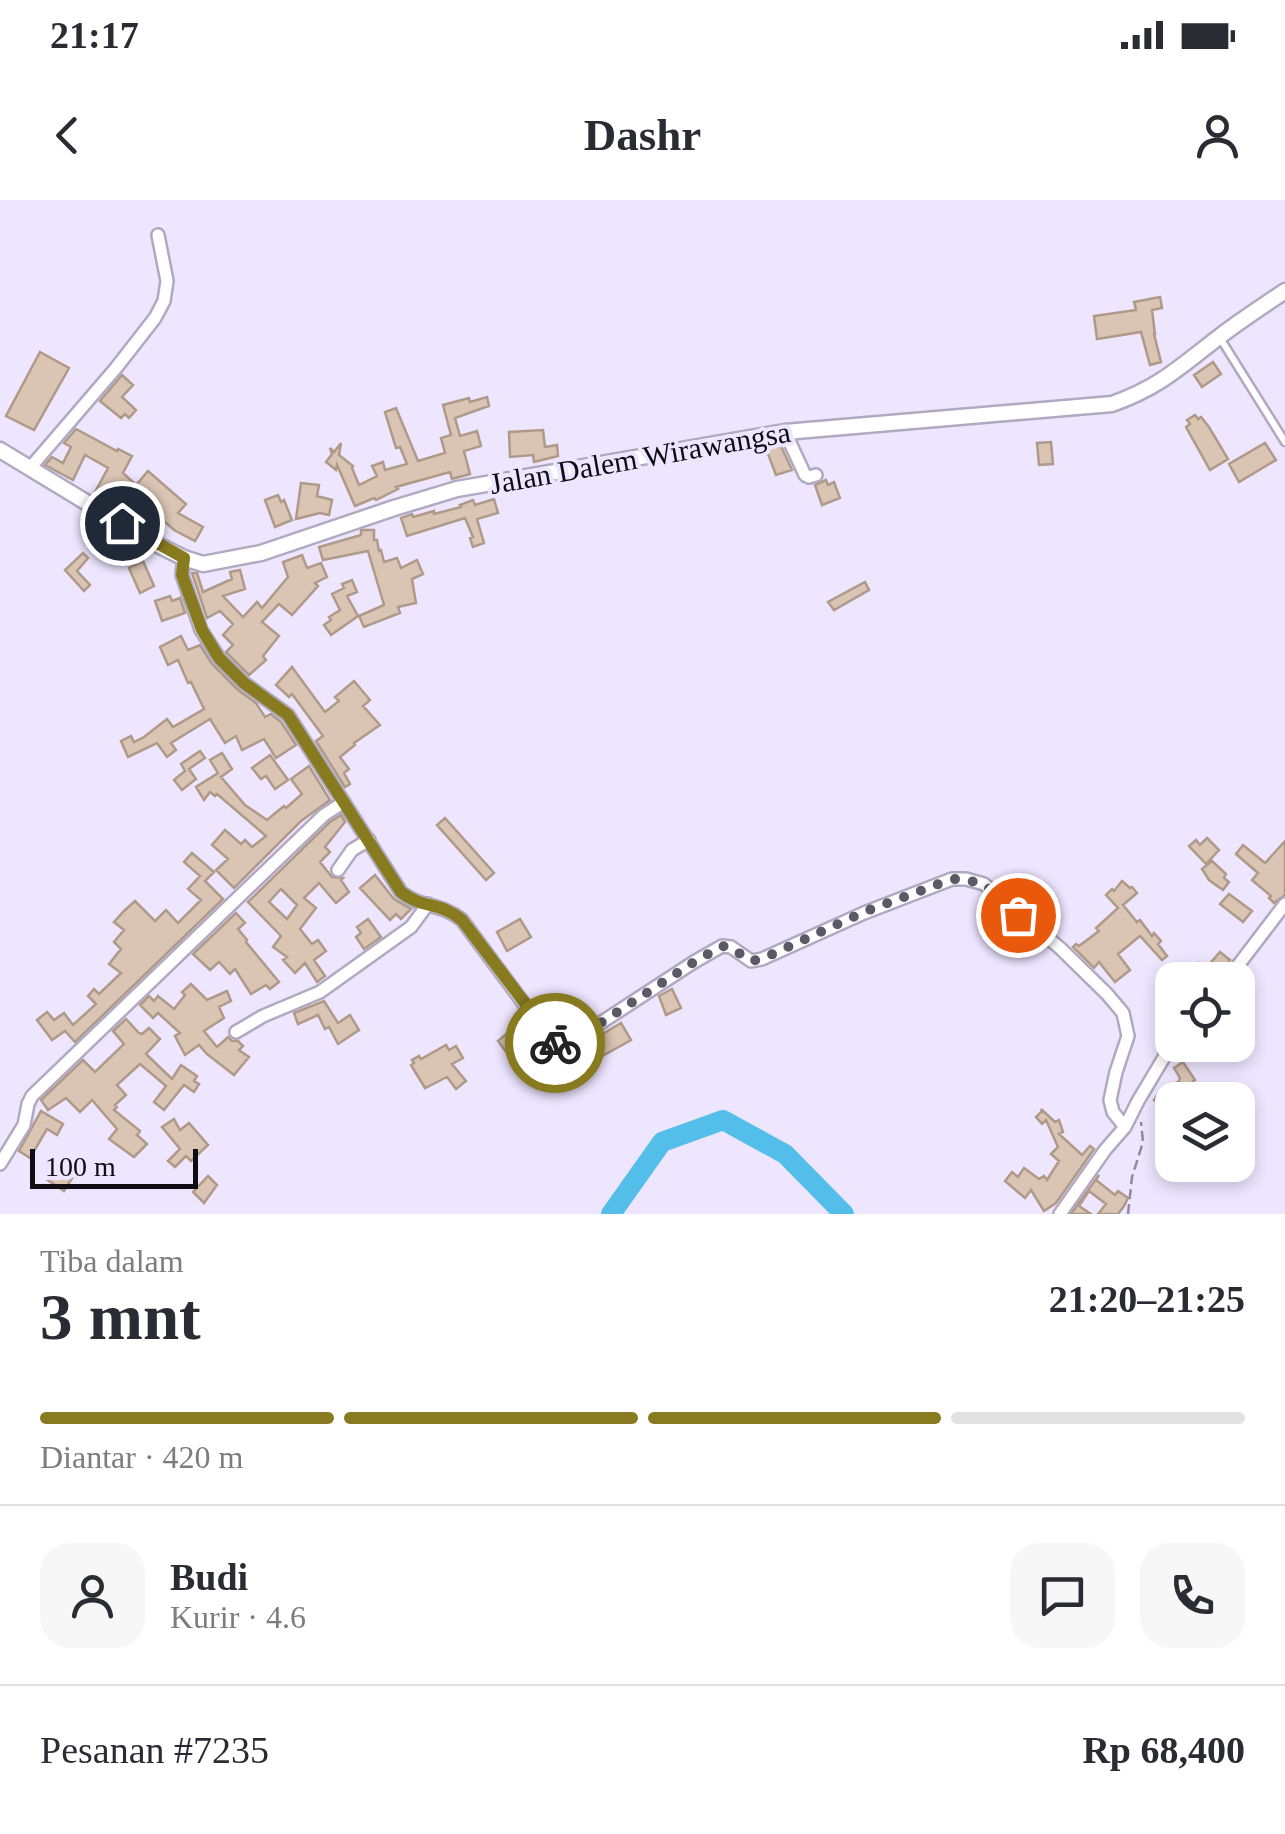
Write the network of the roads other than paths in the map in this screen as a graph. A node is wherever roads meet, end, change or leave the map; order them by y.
1 (158, 235) dead end
2 (1285, 291) edge
3 (1219, 337) junction
4 (785, 432) junction
5 (1285, 442) edge
6 (0, 450) edge
7 (30, 468) junction
8 (816, 475) dead end
9 (184, 558) junction
10 (344, 802) junction
11 (368, 840) junction
12 (338, 870) dead end
13 (428, 904) junction
14 (1285, 904) edge
15 (1242, 962) edge
16 (236, 1032) dead end
17 (1161, 1062) edge
18 (1125, 1128) junction
19 (0, 1164) edge
20 (1060, 1214) edge

1 - 7 street
2 - 3 street, Jalan Dalem Wirawangsa
3 - 4 street, Jalan Dalem Wirawangsa
3 - 5 lane
4 - 8 street
4 - 9 street, Jalan Dalem Wirawangsa
6 - 7 street, Jalan Dalem Wirawangsa
7 - 9 street, Jalan Dalem Wirawangsa
9 - 10 street
10 - 11 street
10 - 19 street
11 - 12 street
11 - 13 street
13 - 16 street
13 - 18 street
14 - 15 street
17 - 18 street
18 - 20 street

